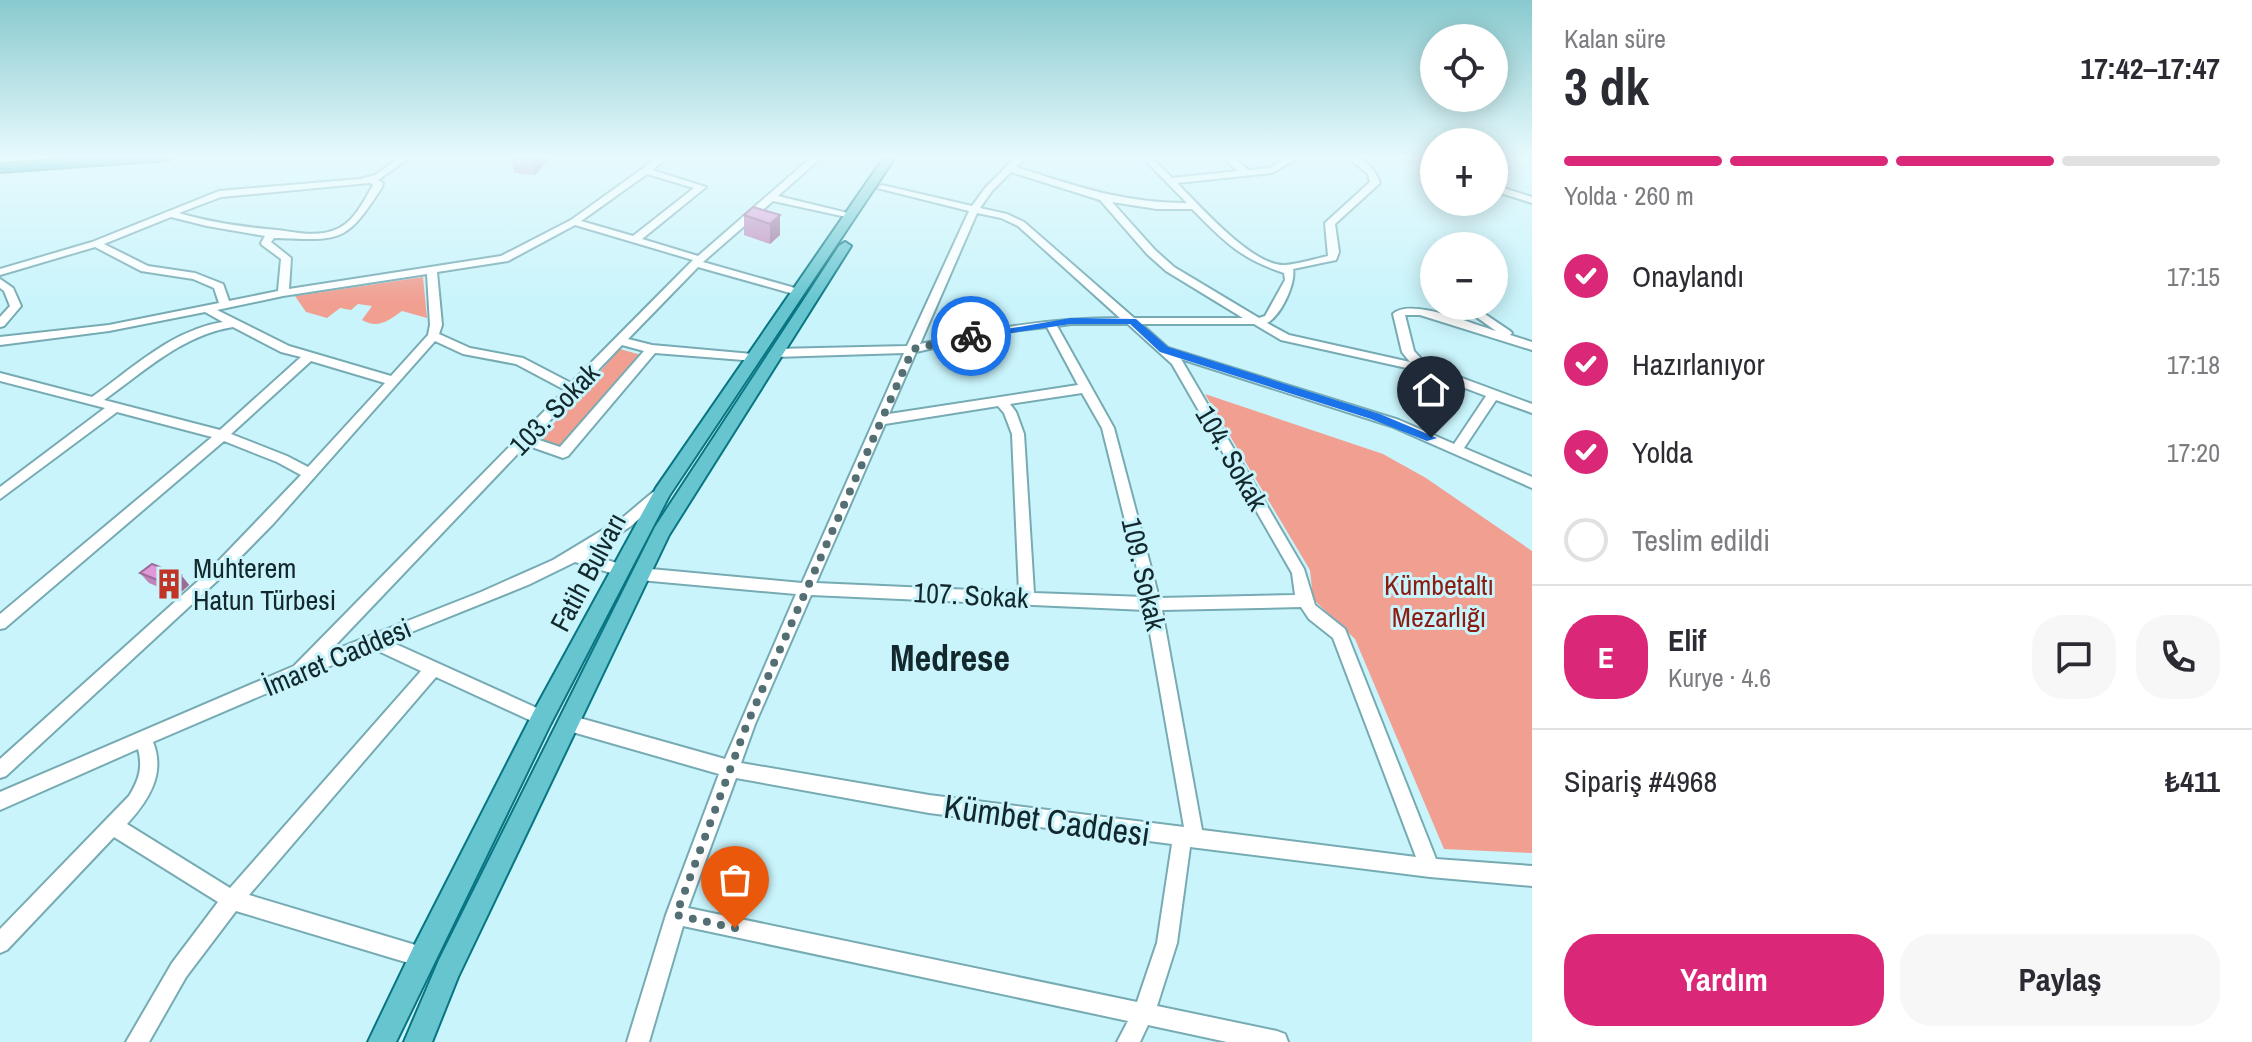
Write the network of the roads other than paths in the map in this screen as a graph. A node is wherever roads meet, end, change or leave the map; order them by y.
1 (193, 205) edge
2 (364, 205) edge
3 (599, 205) edge
4 (679, 205) edge
5 (764, 205) edge
6 (803, 205) edge
7 (858, 205) edge
8 (871, 205) edge
9 (959, 205) edge
10 (978, 205) edge
11 (1109, 205) edge
12 (1148, 205) edge
13 (1351, 205) edge
14 (1195, 206) joint
15 (975, 208) junction
16 (171, 214) junction
17 (851, 215) junction
18 (574, 222) junction
19 (276, 233) junction
20 (635, 240) junction
21 (96, 244) junction
22 (697, 261) junction
23 (432, 270) junction
24 (1286, 270) junction
25 (0, 272) edge
26 (0, 282) edge
27 (798, 292) junction
28 (283, 293) junction
29 (225, 304) junction
30 (205, 308) junction
31 (1486, 320) edge
32 (1132, 321) junction
33 (1254, 321) junction
34 (234, 323) junction
35 (1050, 323) junction
36 (0, 324) edge
37 (433, 336) junction
38 (0, 341) edge
39 (620, 341) junction
40 (1516, 341) junction
41 (1532, 346) edge
42 (652, 349) junction
43 (913, 349) junction
44 (1164, 349) junction
45 (775, 353) junction
46 (308, 357) junction
47 (752, 358) junction
48 (1423, 368) junction
49 (0, 377) edge
50 (393, 381) junction
51 (1086, 388) junction
52 (573, 389) junction
53 (1493, 395) junction
54 (95, 401) junction
55 (1001, 401) junction
56 (115, 407) junction
57 (1532, 409) edge
58 (881, 420) junction
59 (222, 435) junction
60 (525, 440) junction
61 (1457, 449) junction
62 (310, 474) junction
63 (1532, 483) edge
64 (662, 493) junction
65 (0, 494) edge
66 (577, 557) junction
67 (630, 572) junction
68 (806, 589) junction
69 (1027, 598) junction
70 (1303, 601) junction
71 (1153, 604) junction
72 (0, 623) edge
73 (373, 641) junction
74 (433, 669) junction
75 (299, 672) junction
76 (542, 718) junction
77 (569, 723) junction
78 (142, 738) junction
79 (730, 769) junction
80 (0, 770) edge
81 (0, 801) edge
82 (113, 826) junction
83 (1188, 839) junction
84 (1430, 868) junction
85 (1531, 878) edge
86 (232, 900) junction
87 (676, 915) junction
88 (0, 943) edge
89 (422, 957) junction
90 (1144, 1015) junction
91 (137, 1042) edge
92 (382, 1042) edge
93 (418, 1042) edge
94 (638, 1042) edge
95 (1128, 1042) edge
96 (1277, 1042) edge

1 - 16 street
2 - 19 street
3 - 18 street
4 - 20 street
5 - 22 street, 103. Sokak
6 - 17 street
7 - 17 main road, Fatih Bulvarı
8 - 45 main road, Fatih Bulvarı
9 - 15 street, 104. Sokak
10 - 15 street
11 - 33 street
12 - 14 street
13 - 24 street
14 - 24 street
15 - 32 street, 104. Sokak
15 - 43 street
16 - 19 street
16 - 21 street
17 - 27 main road, Fatih Bulvarı
18 - 20 street
18 - 23 street
19 - 28 street
20 - 22 street
21 - 25 street
21 - 29 street
22 - 27 street
22 - 39 street, 103. Sokak
23 - 28 street
23 - 37 street
24 - 33 street
26 - 36 street
27 - 47 main road, Fatih Bulvarı
28 - 29 street
29 - 30 street
30 - 34 street
30 - 38 street
31 - 40 street
32 - 33 street
32 - 35 street
32 - 44 street, 104. Sokak
33 - 48 street
34 - 46 street
34 - 54 street
35 - 43 street
35 - 51 street, 109. Sokak
37 - 50 street
37 - 52 street
39 - 42 street
39 - 52 street, 103. Sokak
40 - 41 street
40 - 48 street
42 - 47 street
42 - 60 street
43 - 45 street
43 - 58 street
44 - 61 street
44 - 70 street, 104. Sokak
45 - 67 main road, Fatih Bulvarı
46 - 50 street
46 - 59 street
47 - 64 main road, Fatih Bulvarı
48 - 53 street
49 - 54 street
50 - 62 street
51 - 55 street
51 - 71 street, 109. Sokak
52 - 60 street, 103. Sokak
53 - 57 street
53 - 61 street
54 - 56 street
55 - 58 street
55 - 69 street
56 - 59 street
56 - 65 street
58 - 68 street
59 - 62 street
59 - 72 street
60 - 75 street, 103. Sokak
61 - 63 street
62 - 80 street
64 - 66 street, İmaret Caddesi
64 - 67 main road, Fatih Bulvarı
66 - 67 street, 107. Sokak
66 - 73 street, İmaret Caddesi
67 - 68 street, 107. Sokak
67 - 76 main road, Fatih Bulvarı
67 - 77 main road, Fatih Bulvarı
68 - 69 street, 107. Sokak
68 - 79 street
69 - 71 street, 107. Sokak
70 - 71 street, 107. Sokak
70 - 84 street
71 - 83 street, 109. Sokak
73 - 74 street
73 - 75 street, İmaret Caddesi
74 - 76 street
74 - 86 street
75 - 78 street, İmaret Caddesi
76 - 89 main road, Fatih Bulvarı
77 - 79 street, Kümbet Caddesi
77 - 93 main road, Fatih Bulvarı
78 - 81 street, İmaret Caddesi
78 - 82 street
79 - 83 street, Kümbet Caddesi
79 - 87 street
82 - 86 street
82 - 88 street
83 - 84 street, Kümbet Caddesi
83 - 90 street, 109. Sokak
84 - 85 street, Kümbet Caddesi
86 - 89 street
86 - 91 street
87 - 90 street
87 - 94 street
89 - 92 main road, Fatih Bulvarı
90 - 95 street, 109. Sokak
90 - 96 street

